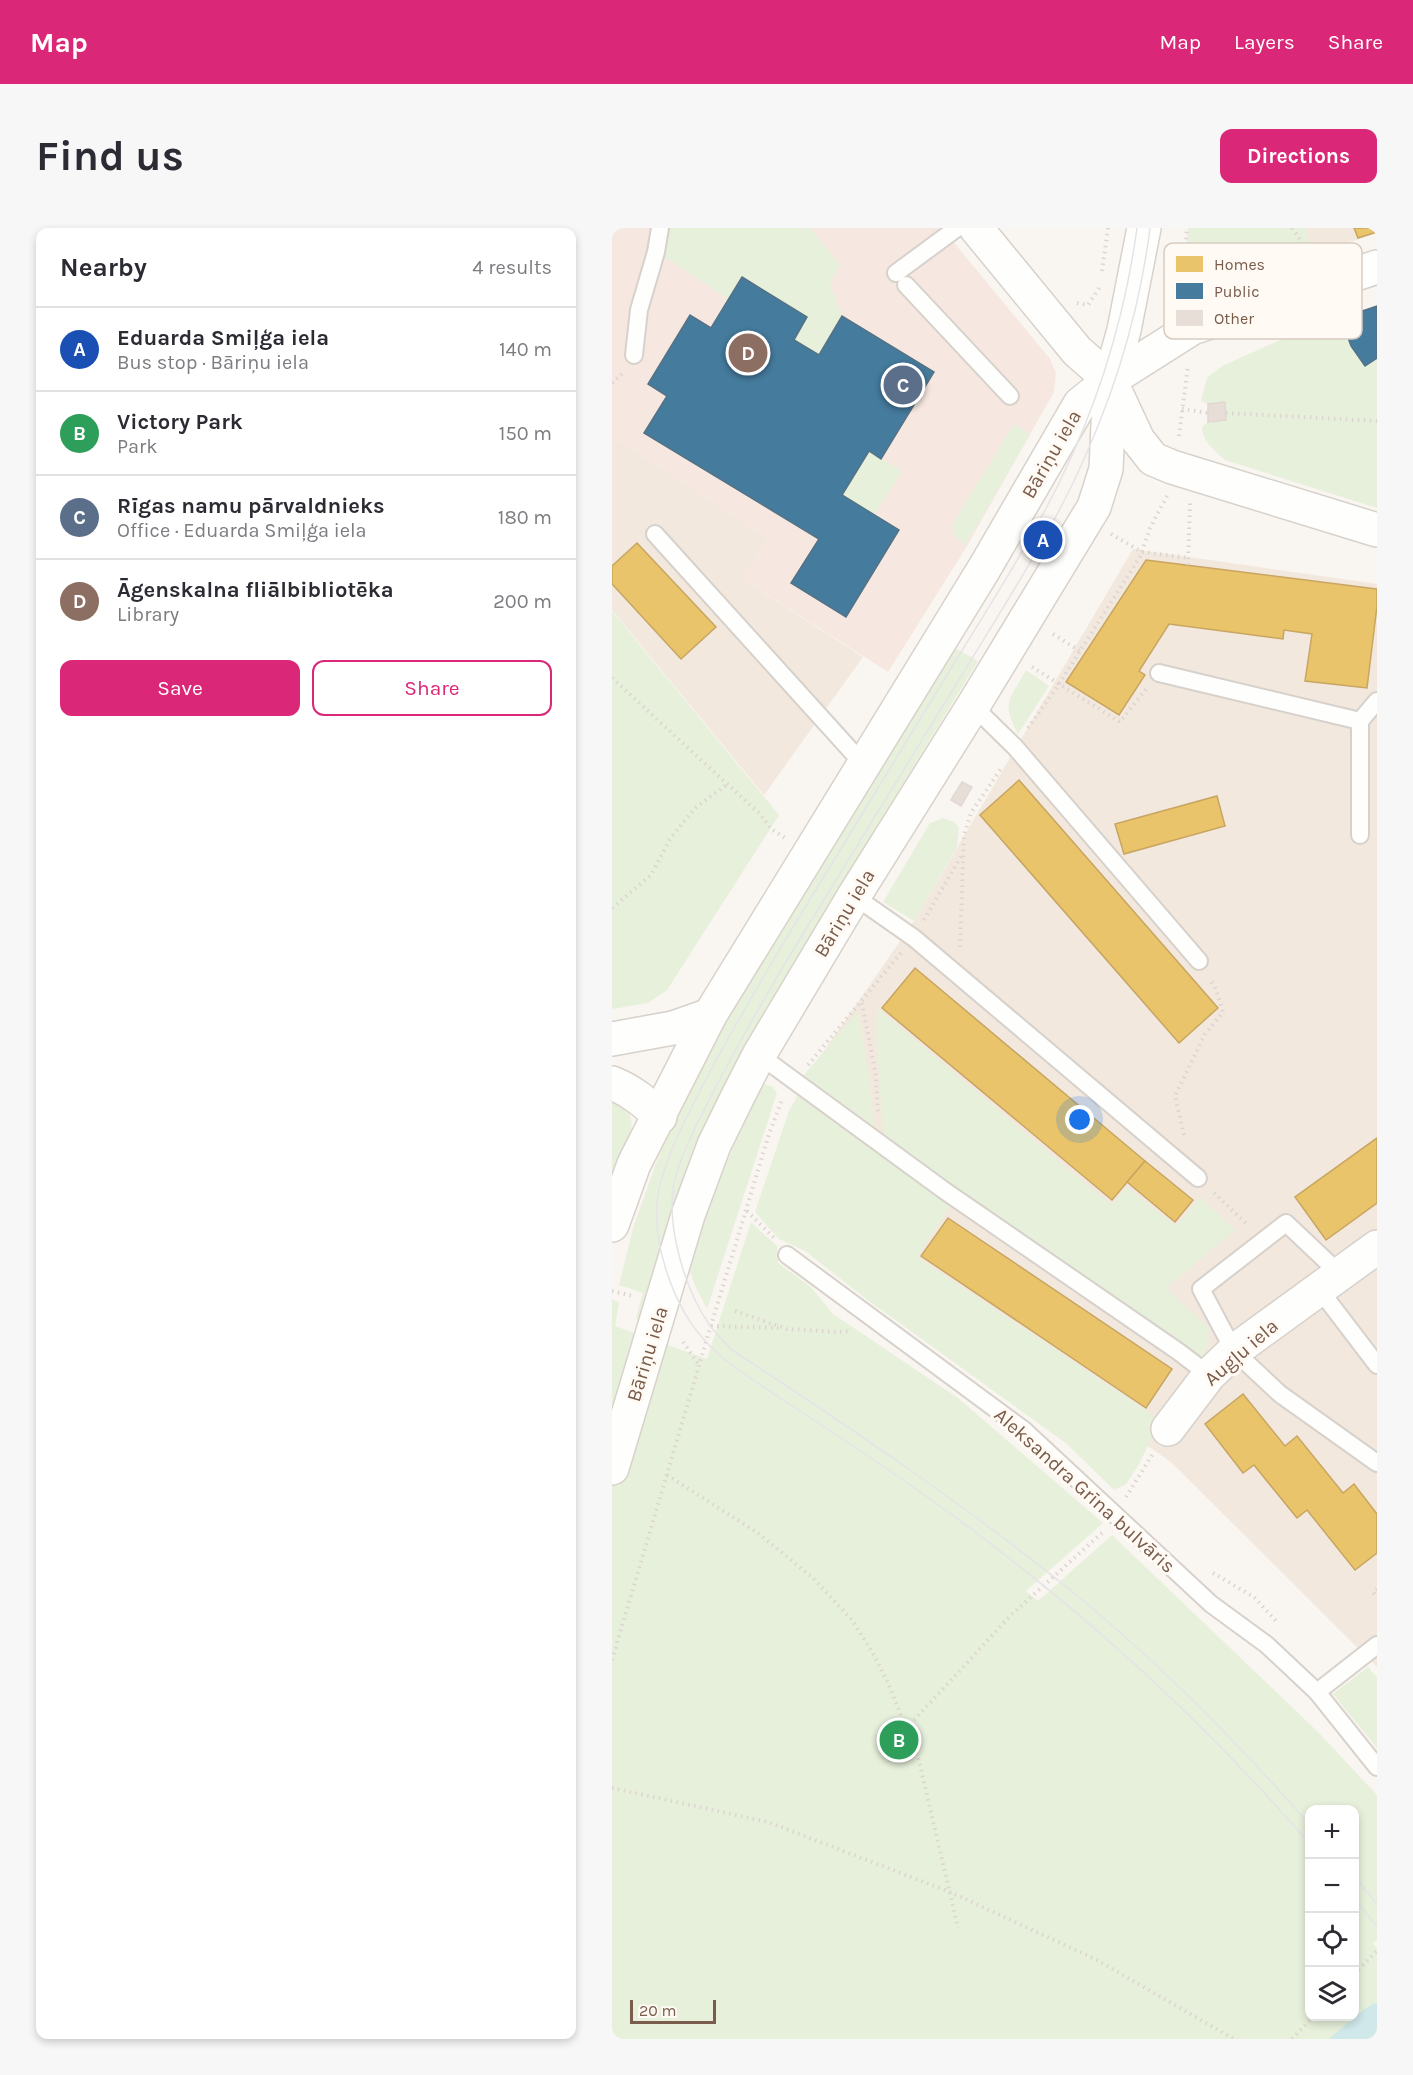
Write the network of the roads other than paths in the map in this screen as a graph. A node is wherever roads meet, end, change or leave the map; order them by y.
1 (660, 228) edge
2 (957, 228) edge
3 (976, 228) edge
4 (1144, 228) edge
5 (1377, 267) edge
6 (1362, 272) edge
7 (1175, 339) edge
8 (634, 355) dead end
9 (1110, 380) junction
10 (1010, 396) dead end
11 (1377, 530) edge
12 (655, 534) dead end
13 (1159, 673) road end
14 (1377, 702) edge
15 (973, 706) junction
16 (1360, 720) junction
17 (864, 765) junction
18 (1360, 835) dead end
19 (854, 896) junction
20 (1199, 961) road end
21 (710, 1015) junction
22 (612, 1039) edge
23 (759, 1055) junction
24 (612, 1083) edge
25 (660, 1117) junction
26 (1198, 1178) road end
27 (612, 1225) edge
28 (1377, 1247) edge
29 (787, 1255) road end
30 (1329, 1281) junction
31 (1234, 1352) junction
32 (1377, 1365) edge
33 (1209, 1375) junction
34 (1168, 1429) road end
35 (617, 1430) edge
36 (1377, 1463) edge
37 (612, 1468) edge
38 (1377, 1645) edge
39 (1317, 1692) junction
40 (1377, 1767) edge

1 - 8 lane
2 - 10 lane
3 - 9 street
4 - 9 street, Bāriņu iela
5 - 6 street
7 - 9 street
9 - 11 street
9 - 15 street, Bāriņu iela
9 - 17 street, Bāriņu iela
12 - 17 lane
13 - 16 lane
14 - 16 lane
15 - 19 street, Bāriņu iela
15 - 20 lane
16 - 18 lane
17 - 21 street, Bāriņu iela
19 - 23 street, Bāriņu iela
19 - 26 lane
21 - 22 street
21 - 25 street, Bāriņu iela
23 - 33 lane
23 - 35 street, Bāriņu iela
24 - 25 street
25 - 27 street, Bāriņu iela
28 - 30 street, Augļu iela
29 - 39 lane, Aleksandra Grīna bulvāris
30 - 31 street, Augļu iela
30 - 31 lane
30 - 32 lane
31 - 33 street, Augļu iela
31 - 36 lane
33 - 34 street, Augļu iela
35 - 37 street, Bāriņu iela
38 - 39 lane
39 - 40 lane, Aleksandra Grīna bulvāris

